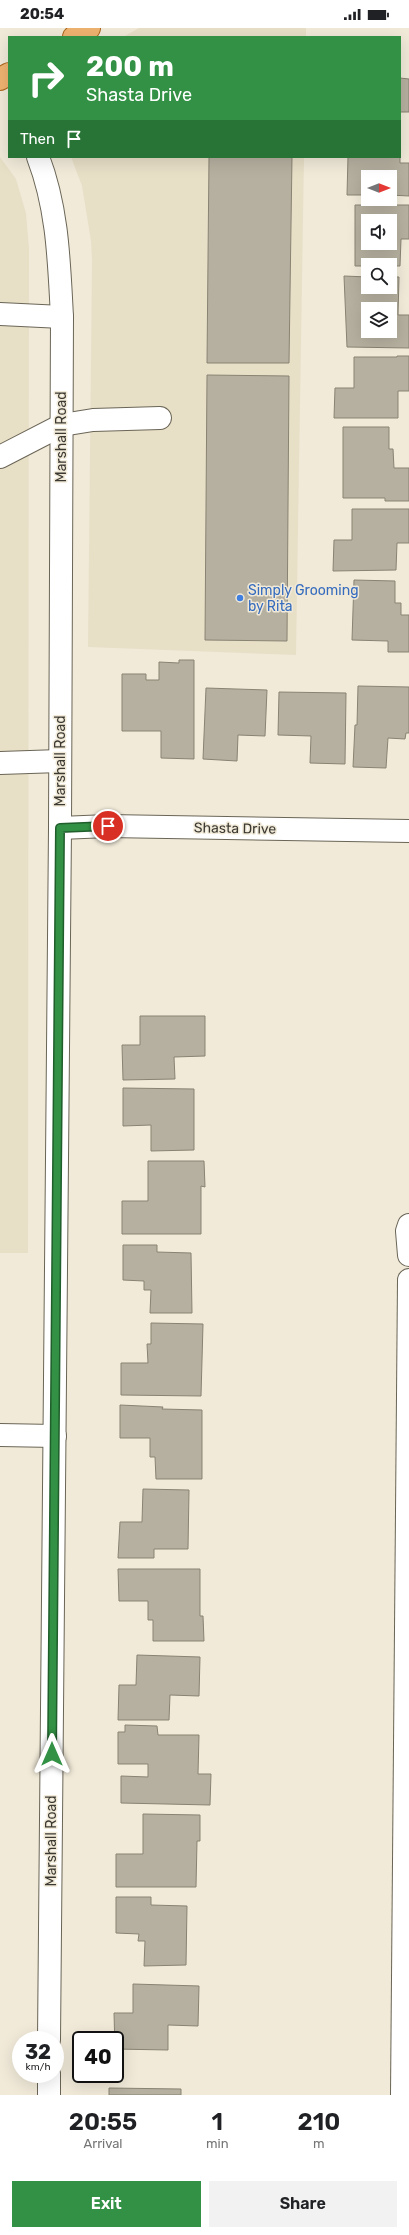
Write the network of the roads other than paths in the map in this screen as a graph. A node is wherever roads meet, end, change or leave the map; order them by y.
1 (89, 28) edge
2 (76, 36) edge
3 (38, 158) edge
4 (0, 314) edge
5 (62, 317) junction
6 (160, 418) dead end
7 (62, 425) junction
8 (0, 457) edge
9 (60, 761) junction
10 (0, 763) edge
11 (60, 828) junction
12 (409, 831) edge
13 (409, 1225) edge
14 (409, 1255) edge
15 (409, 1280) edge
16 (0, 1435) edge
17 (54, 1436) junction
18 (408, 1540) edge
19 (406, 1891) edge
20 (49, 2031) edge
21 (49, 2083) edge
22 (49, 2095) edge
23 (402, 2095) edge

1 - 2 main road
3 - 5 street, Marshall Road
4 - 5 street
5 - 7 street, Marshall Road
6 - 7 street
7 - 8 street
7 - 9 street, Marshall Road
9 - 10 street
9 - 11 street, Marshall Road
11 - 12 street, Shasta Drive
11 - 17 street, Marshall Road
13 - 14 street
15 - 18 street
16 - 17 street
17 - 20 street, Marshall Road
18 - 19 street
19 - 23 street
21 - 22 street

